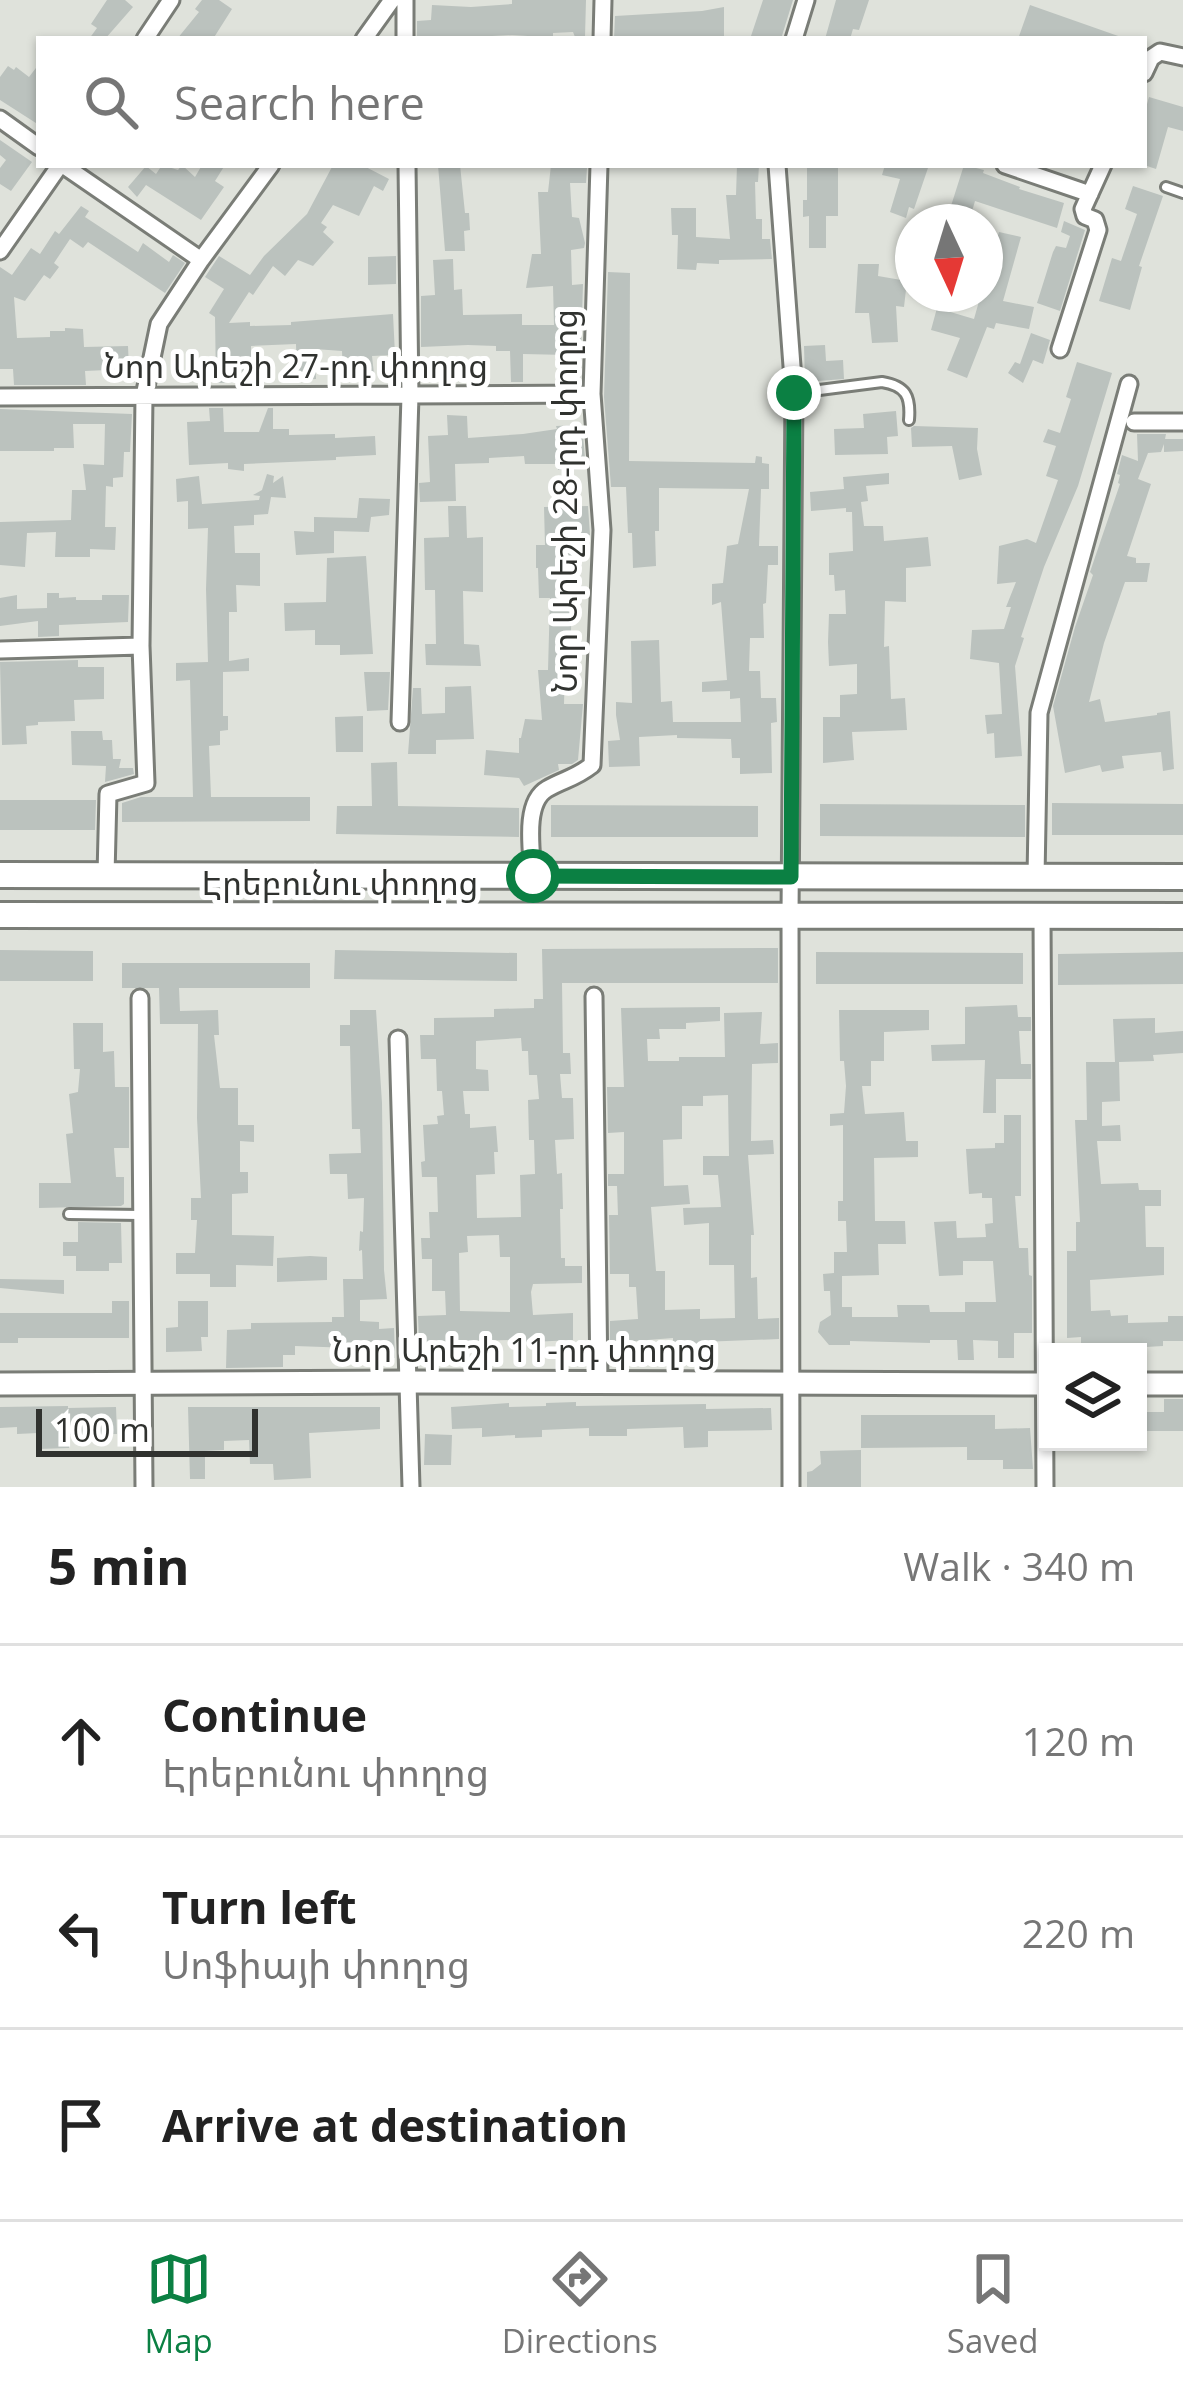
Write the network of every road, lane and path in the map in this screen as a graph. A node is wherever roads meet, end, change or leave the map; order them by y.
1 (171, 0) edge
2 (392, 0) edge
3 (405, 0) edge
4 (603, 0) edge
5 (806, 0) edge
6 (147, 36) edge
7 (366, 36) edge
8 (405, 36) edge
9 (602, 36) edge
10 (795, 36) edge
11 (1183, 57) edge
12 (1147, 66) edge
13 (0, 119) edge
14 (36, 145) edge
15 (60, 168) edge
16 (66, 168) edge
17 (269, 168) edge
18 (407, 168) edge
19 (598, 168) edge
20 (777, 168) edge
21 (1014, 168) edge
22 (1102, 168) edge
23 (1166, 188) dead end
24 (1183, 193) edge
25 (1090, 194) junction
26 (0, 251) edge
27 (201, 260) junction
28 (1060, 349) dead end
29 (1129, 384) dead end
30 (794, 393) junction
31 (592, 394) junction
32 (143, 395) junction
33 (410, 396) junction
34 (0, 397) edge
35 (909, 419) dead end
36 (1133, 422) dead end
37 (1183, 422) edge
38 (141, 646) junction
39 (0, 650) edge
40 (400, 722) dead end
41 (0, 875) edge
42 (106, 875) junction
43 (533, 876) junction
44 (791, 877) junction
45 (1036, 877) junction
46 (1183, 878) edge
47 (0, 916) edge
48 (790, 916) junction
49 (1042, 916) junction
50 (1183, 916) edge
51 (594, 996) dead end
52 (140, 998) dead end
53 (398, 1039) dead end
54 (69, 1214) dead end
55 (142, 1215) junction
56 (1046, 1343) edge
57 (410, 1382) junction
58 (599, 1382) junction
59 (0, 1384) edge
60 (143, 1384) junction
61 (792, 1384) junction
62 (1039, 1384) edge
63 (1147, 1384) edge
64 (1183, 1384) edge
65 (1045, 1451) edge
66 (144, 1487) edge
67 (411, 1487) edge
68 (791, 1487) edge
69 (1045, 1487) edge

1 - 6 street
2 - 7 street
3 - 8 street
4 - 9 street
5 - 10 street
11 - 12 street
13 - 14 street
15 - 26 street
16 - 27 street
17 - 27 street
18 - 33 street
19 - 31 street, Նոր Արեշի 28-րդ փողոց
20 - 30 street
21 - 25 street
22 - 25 street
23 - 24 lane
25 - 28 street
27 - 32 street
29 - 45 street
30 - 35 lane
30 - 44 street
31 - 33 street, Նոր Արեշի 27-րդ փողոց
31 - 43 street, Նոր Արեշի 28-րդ փողոց
32 - 33 street, Նոր Արեշի 27-րդ փողոց
32 - 34 street, Նոր Արեշի 27-րդ փողոց
32 - 38 street
33 - 40 street
36 - 37 street
38 - 39 street
38 - 42 street
41 - 42 main road, Էրեբունու փողոց
42 - 43 main road, Էրեբունու փողոց
43 - 44 main road, Էրեբունու փողոց
44 - 45 main road, Էրեբունու փողոց
44 - 48 street
45 - 46 main road, Էրեբունու փողոց
47 - 48 main road, Էրեբունու փողոց
48 - 49 main road, Էրեբունու փողոց
48 - 61 street
49 - 50 main road, Էրեբունու փողոց
49 - 56 street
51 - 58 street
52 - 55 street
53 - 57 street
54 - 55 lane
55 - 60 street
57 - 58 street, Նոր Արեշի 11-րդ փողոց
57 - 60 street, Նոր Արեշի 11-րդ փողոց
57 - 67 street
58 - 61 street, Նոր Արեշի 11-րդ փողոց
59 - 60 street, Նոր Արեշի 11-րդ փողոց
60 - 66 street
61 - 62 street, Նոր Արեշի 11-րդ փողոց
61 - 68 street
63 - 64 street
65 - 69 street

